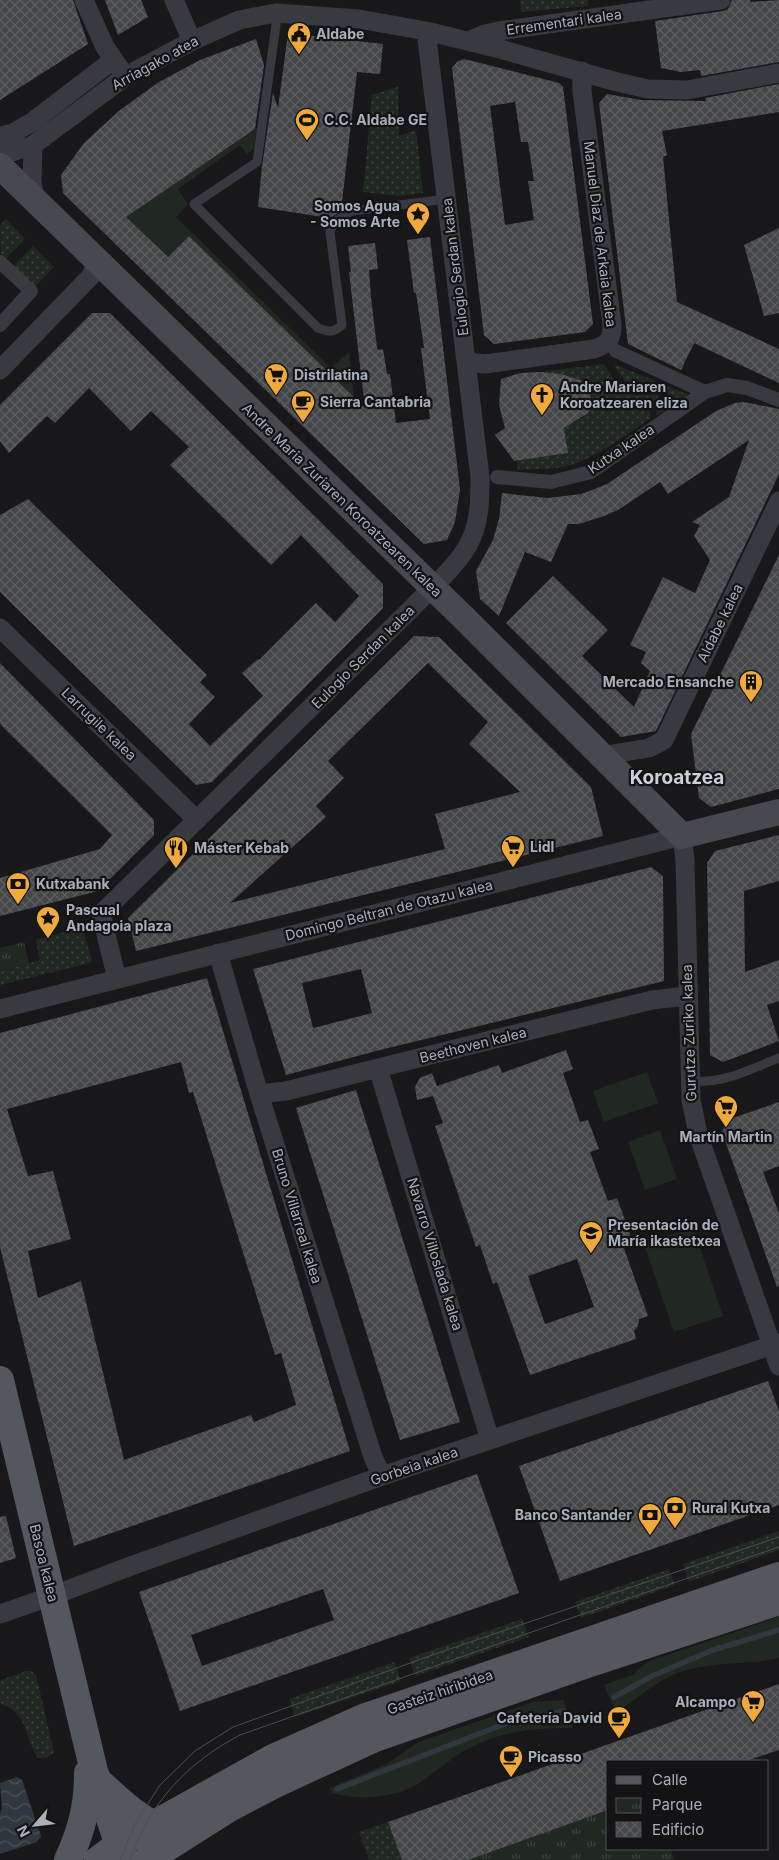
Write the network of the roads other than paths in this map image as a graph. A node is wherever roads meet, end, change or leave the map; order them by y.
1 (84, 0) edge
2 (174, 0) edge
3 (721, 0) edge
4 (286, 9) edge
5 (426, 31) junction
6 (192, 41) junction
7 (468, 41) junction
8 (113, 60) junction
9 (582, 71) junction
10 (779, 73) edge
11 (126, 76) junction
12 (0, 136) edge
13 (33, 146) junction
14 (0, 156) edge
15 (0, 166) edge
16 (447, 198) junction
17 (35, 201) junction
18 (0, 262) edge
19 (97, 262) junction
20 (0, 325) edge
21 (616, 351) dead end
22 (466, 362) junction
23 (0, 370) edge
24 (705, 392) junction
25 (779, 400) edge
26 (497, 477) dead end
27 (779, 501) edge
28 (432, 587) junction
29 (0, 628) edge
30 (601, 756) junction
31 (779, 812) edge
32 (198, 820) junction
33 (682, 836) junction
34 (218, 953) junction
35 (117, 979) junction
36 (687, 996) junction
37 (0, 1009) edge
38 (779, 1058) edge
39 (378, 1068) junction
40 (689, 1080) junction
41 (259, 1094) junction
42 (776, 1344) edge
43 (779, 1366) edge
44 (0, 1380) edge
45 (490, 1440) junction
46 (382, 1476) junction
47 (779, 1576) edge
48 (52, 1596) junction
49 (779, 1601) edge
50 (0, 1614) edge
51 (88, 1746) junction
52 (97, 1780) junction
53 (154, 1825) junction
54 (181, 1839) junction
55 (113, 1855) edge
56 (68, 1860) edge
57 (147, 1860) edge

1 - 8 street
2 - 6 street
3 - 7 street, Errementari kalea
4 - 5 street, Arriagako atea
4 - 6 street, Arriagako atea
4 - 16 lane
5 - 7 street, Arriagako atea
5 - 16 street, Eulogio Serdan kalea
6 - 11 street, Arriagako atea
7 - 9 street, Arriagako atea
8 - 11 street
8 - 12 street, Arriagako atea
9 - 10 street, Arriagako atea
9 - 22 street, Manuel Diaz de Arkaia kalea
11 - 13 street, Arriagako atea
13 - 14 street, Arriagako atea
13 - 17 street
15 - 17 main road, Andre Maria Zuriaren Koroatzearen kalea
16 - 22 street, Eulogio Serdan kalea
17 - 19 main road, Andre Maria Zuriaren Koroatzearen kalea
18 - 20 street
19 - 23 street
19 - 28 main road, Andre Maria Zuriaren Koroatzearen kalea
21 - 24 street
22 - 28 street, Eulogio Serdan kalea
24 - 25 street, Kutxa kalea
24 - 26 street, Kutxa kalea
27 - 30 street, Aldabe kalea
28 - 30 main road, Andre Maria Zuriaren Koroatzearen kalea
28 - 32 street, Eulogio Serdan kalea
29 - 32 street, Larrugile kalea
30 - 33 main road, Andre Maria Zuriaren Koroatzearen kalea
31 - 33 main road, Domingo Beltran de Otazu kalea
32 - 35 street, Eulogio Serdan kalea
33 - 34 street, Domingo Beltran de Otazu kalea
33 - 36 street, Gurutze Zuriko kalea
34 - 35 street, Domingo Beltran de Otazu kalea
34 - 41 street, Bruno Villarreal kalea
35 - 37 street, Domingo Beltran de Otazu kalea
36 - 39 street, Beethoven kalea
36 - 40 street, Gurutze Zuriko kalea
38 - 40 lane
39 - 41 street, Beethoven kalea
39 - 45 street, Navarro Villoslada kalea
40 - 42 street, Gurutze Zuriko kalea
41 - 46 street, Bruno Villarreal kalea
42 - 43 street, Gurutze Zuriko kalea
42 - 45 street, Gorbeia kalea
44 - 48 main road, Basoa kalea
45 - 46 street, Gorbeia kalea
46 - 48 street, Gorbeia kalea
47 - 53 main road, Gasteiz hiribidea
48 - 50 street, Gorbeia kalea
48 - 51 main road, Basoa kalea
49 - 54 main road, Gasteiz hiribidea
51 - 52 main road, Basoa kalea
51 - 56 main road, Basoa kalea
52 - 53 main road
52 - 55 main road, Basoa kalea
53 - 54 main road
53 - 55 main road, Gasteiz hiribidea
54 - 57 main road, Gasteiz hiribidea

